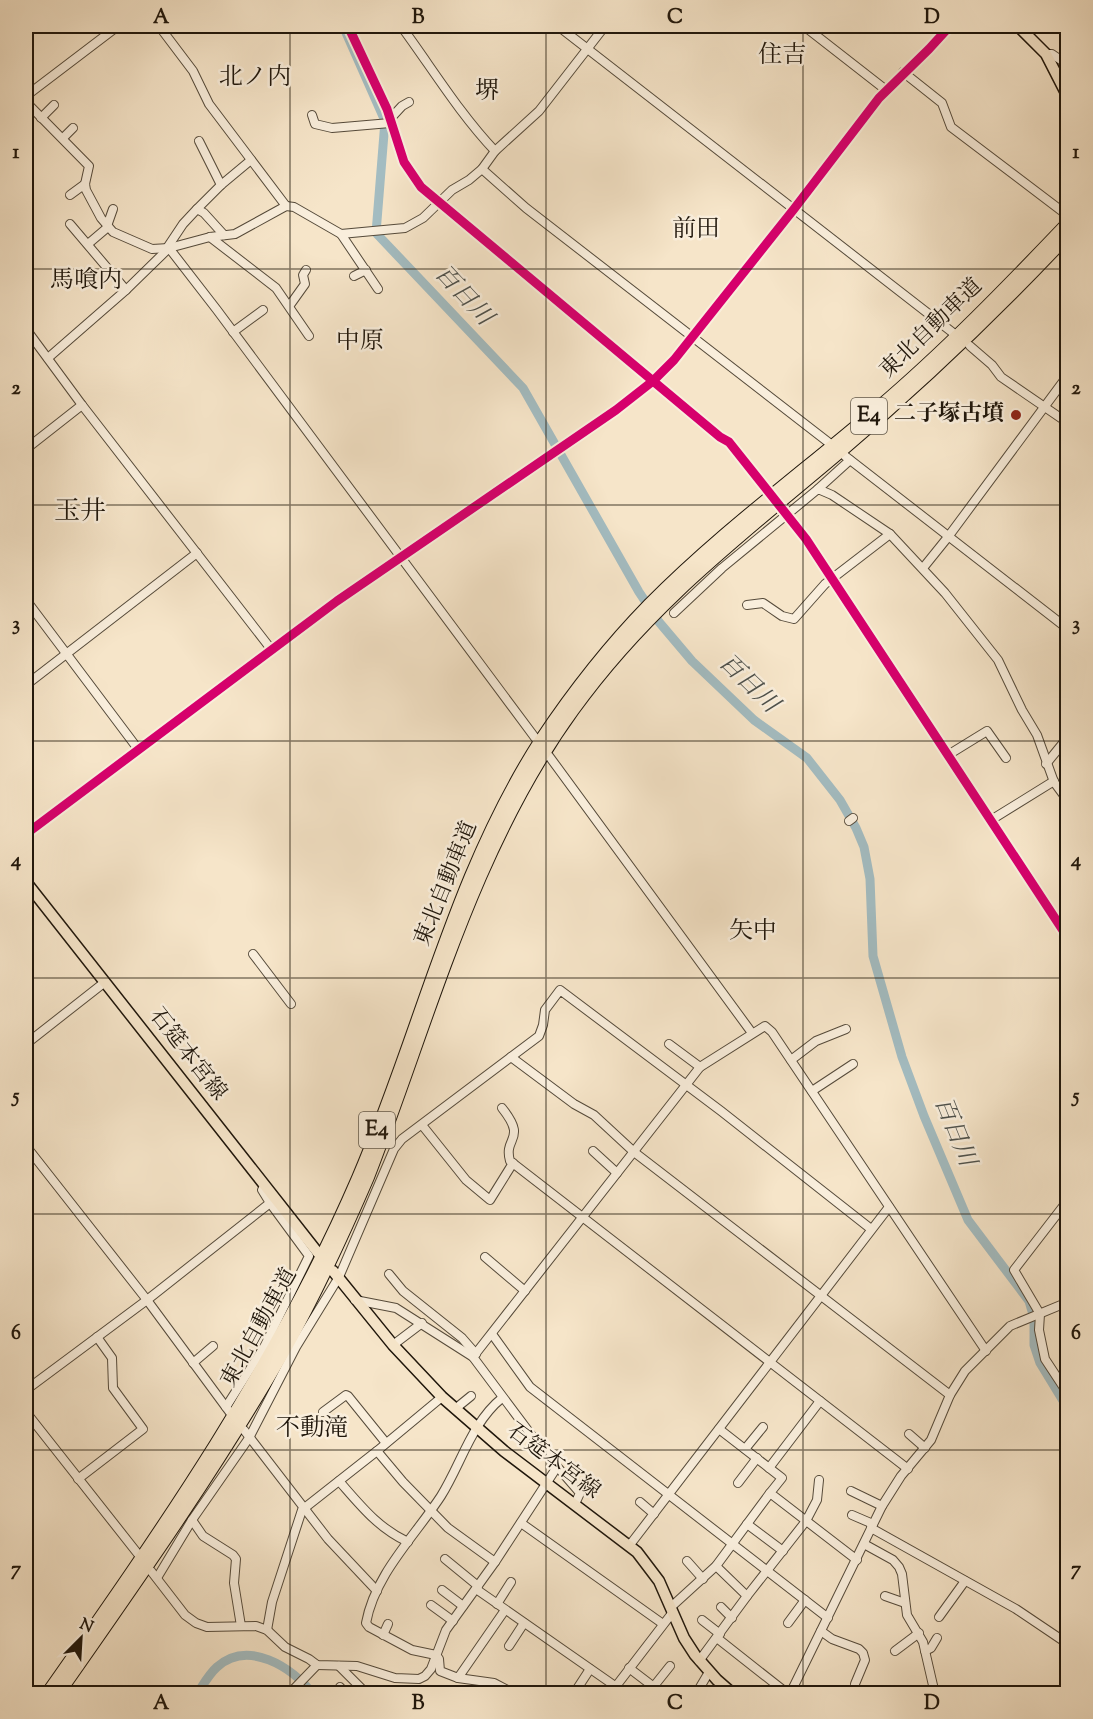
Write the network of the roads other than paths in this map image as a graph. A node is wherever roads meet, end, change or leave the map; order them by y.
1 (118, 26) edge
2 (159, 26) edge
3 (348, 26) edge
4 (401, 26) edge
5 (558, 26) edge
6 (605, 26) edge
7 (804, 26) edge
8 (950, 26) edge
9 (1018, 26) edge
10 (587, 48) junction
11 (1046, 54) junction
12 (1068, 65) edge
13 (903, 72) junction
14 (886, 90) junction
15 (26, 96) edge
16 (1068, 97) edge
17 (26, 102) edge
18 (409, 102) dead end
19 (54, 105) dead end
20 (312, 115) dead end
21 (41, 118) junction
22 (388, 123) junction
23 (73, 128) dead end
24 (63, 138) junction
25 (199, 141) dead end
26 (495, 151) junction
27 (251, 160) junction
28 (482, 169) junction
29 (85, 184) junction
30 (221, 185) junction
31 (70, 195) dead end
32 (439, 201) junction
33 (286, 206) junction
34 (113, 209) dead end
35 (197, 209) junction
36 (794, 209) junction
37 (1067, 219) edge
38 (70, 224) dead end
39 (108, 226) junction
40 (341, 234) junction
41 (224, 235) junction
42 (1068, 235) edge
43 (210, 237) junction
44 (88, 244) junction
45 (168, 248) junction
46 (306, 270) dead end
47 (366, 270) junction
48 (199, 271) dead end
49 (354, 276) dead end
50 (192, 277) junction
51 (378, 289) dead end
52 (126, 290) junction
53 (290, 305) junction
54 (263, 310) dead end
55 (26, 329) edge
56 (233, 332) junction
57 (952, 332) dead end
58 (309, 336) dead end
59 (693, 337) junction
60 (970, 346) dead end
61 (48, 358) junction
62 (1068, 375) edge
63 (653, 381) junction
64 (82, 405) junction
65 (1046, 406) junction
66 (1068, 423) edge
67 (828, 442) dead end
68 (26, 449) edge
69 (818, 489) junction
70 (769, 492) dead end
71 (785, 511) junction
72 (890, 534) junction
73 (948, 537) junction
74 (197, 553) junction
75 (400, 557) junction
76 (923, 568) junction
77 (831, 578) junction
78 (26, 600) edge
79 (661, 600) junction
80 (747, 605) dead end
81 (674, 614) dead end
82 (1068, 629) edge
83 (271, 649) junction
84 (65, 654) junction
85 (26, 685) edge
86 (1068, 737) edge
87 (536, 739) dead end
88 (138, 750) junction
89 (948, 755) junction
90 (549, 756) dead end
91 (1005, 758) dead end
92 (1046, 764) junction
93 (1054, 781) junction
94 (1068, 801) edge
95 (991, 820) junction
96 (26, 834) edge
97 (26, 882) edge
98 (1068, 938) edge
99 (254, 954) dead end
100 (105, 982) junction
101 (291, 1004) dead end
102 (846, 1029) dead end
103 (752, 1033) junction
104 (26, 1044) edge
105 (669, 1044) dead end
106 (511, 1057) junction
107 (791, 1060) junction
108 (853, 1064) dead end
109 (700, 1067) junction
110 (685, 1084) junction
111 (812, 1091) junction
112 (502, 1108) dead end
113 (422, 1125) junction
114 (26, 1146) edge
115 (593, 1151) dead end
116 (634, 1152) junction
117 (513, 1163) junction
118 (617, 1173) junction
119 (265, 1184) junction
120 (1068, 1200) edge
121 (270, 1203) junction
122 (889, 1207) junction
123 (582, 1217) junction
124 (871, 1229) junction
125 (318, 1253) dead end
126 (485, 1257) dead end
127 (336, 1274) junction
128 (389, 1274) dead end
129 (525, 1291) junction
130 (820, 1296) junction
131 (147, 1300) junction
132 (355, 1300) junction
133 (1068, 1302) edge
134 (1039, 1314) junction
135 (422, 1323) junction
136 (492, 1334) junction
137 (96, 1337) junction
138 (393, 1345) junction
139 (213, 1346) dead end
140 (986, 1351) junction
141 (474, 1356) junction
142 (770, 1362) junction
143 (193, 1363) junction
144 (26, 1390) edge
145 (1068, 1394) edge
146 (950, 1395) junction
147 (471, 1396) dead end
148 (442, 1397) junction
149 (502, 1398) junction
150 (820, 1401) junction
151 (455, 1409) junction
152 (26, 1412) edge
153 (323, 1412) dead end
154 (762, 1427) dead end
155 (477, 1429) junction
156 (719, 1429) junction
157 (244, 1430) dead end
158 (909, 1434) dead end
159 (249, 1438) junction
160 (386, 1443) junction
161 (925, 1448) junction
162 (745, 1449) junction
163 (377, 1452) junction
164 (757, 1458) junction
165 (557, 1467) junction
166 (769, 1468) junction
167 (908, 1469) junction
168 (78, 1479) junction
169 (339, 1480) junction
170 (819, 1480) dead end
171 (738, 1483) dead end
172 (546, 1484) junction
173 (851, 1491) dead end
174 (770, 1493) junction
175 (668, 1495) junction
176 (640, 1502) dead end
177 (575, 1504) junction
178 (882, 1506) junction
179 (303, 1508) junction
180 (430, 1509) junction
181 (654, 1514) junction
182 (852, 1515) dead end
183 (192, 1520) junction
184 (806, 1521) junction
185 (520, 1523) junction
186 (747, 1524) junction
187 (872, 1526) junction
188 (408, 1542) junction
189 (732, 1544) junction
190 (864, 1544) junction
191 (629, 1546) junction
192 (783, 1551) junction
193 (138, 1554) dead end
194 (445, 1559) dead end
195 (857, 1560) junction
196 (495, 1562) junction
197 (687, 1562) dead end
198 (716, 1566) junction
199 (151, 1571) dead end
200 (767, 1571) junction
201 (157, 1578) junction
202 (703, 1579) junction
203 (965, 1581) junction
204 (512, 1582) dead end
205 (477, 1588) junction
206 (442, 1590) dead end
207 (376, 1591) junction
208 (747, 1596) junction
209 (885, 1596) dead end
210 (805, 1600) junction
211 (905, 1603) junction
212 (497, 1604) junction
213 (431, 1605) dead end
214 (463, 1606) junction
215 (721, 1607) dead end
216 (672, 1609) junction
217 (505, 1610) junction
218 (939, 1617) dead end
219 (732, 1618) junction
220 (828, 1618) junction
221 (702, 1620) dead end
222 (453, 1621) junction
223 (524, 1623) junction
224 (788, 1623) dead end
225 (387, 1624) dead end
226 (663, 1624) junction
227 (241, 1626) junction
228 (267, 1629) junction
229 (821, 1631) junction
230 (919, 1633) junction
231 (383, 1635) junction
232 (718, 1636) junction
233 (937, 1638) dead end
234 (1068, 1644) edge
235 (87, 1645) junction
236 (509, 1646) dead end
237 (895, 1651) dead end
238 (925, 1651) junction
239 (436, 1655) junction
240 (699, 1661) junction
241 (317, 1665) junction
242 (339, 1666) junction
243 (670, 1666) dead end
244 (629, 1668) junction
245 (590, 1669) junction
246 (710, 1672) junction
247 (458, 1677) junction
248 (855, 1684) dead end
249 (654, 1686) junction
250 (613, 1691) edge
251 (362, 1692) edge
252 (575, 1692) dead end
253 (290, 1693) edge
254 (41, 1694) edge
255 (47, 1694) edge
256 (58, 1694) edge
257 (63, 1694) edge
258 (276, 1694) edge
259 (515, 1694) edge
260 (663, 1694) edge
261 (696, 1694) edge
262 (733, 1694) edge
263 (789, 1694) edge
264 (935, 1694) edge

1 - 15 street
2 - 27 street
3 - 22 street
4 - 26 street
5 - 10 street
6 - 10 street
7 - 14 street
8 - 13 street
9 - 11 main road
10 - 26 street
10 - 36 street
11 - 12 street
11 - 16 main road
13 - 14 street
13 - 37 street
14 - 36 street
17 - 21 street
18 - 22 street
19 - 21 street
20 - 22 street
21 - 24 street
22 - 32 street
23 - 24 street
24 - 29 street
25 - 30 street
26 - 28 street
27 - 30 street
27 - 33 street
28 - 32 street
28 - 59 street
29 - 31 street
29 - 39 street
30 - 35 street
32 - 40 street
32 - 63 street
33 - 40 street
33 - 41 street
34 - 39 street
35 - 41 street
35 - 45 street
36 - 57 street
36 - 59 street
37 - 79 highway, 東北自動車道 / E4
38 - 44 street
39 - 44 street
39 - 45 street
40 - 47 street
41 - 43 street
42 - 79 highway, 東北自動車道 / E4
43 - 45 street
43 - 53 street
44 - 52 street
45 - 50 street
45 - 52 street
46 - 53 street
47 - 49 street
47 - 51 street
48 - 50 street
50 - 56 street
52 - 61 street
53 - 58 street
54 - 56 street
55 - 61 street
56 - 75 street
59 - 63 street
59 - 67 street
60 - 65 street
61 - 64 street
62 - 65 street
63 - 70 street
63 - 75 street
64 - 68 street
64 - 74 street
65 - 66 street
65 - 73 street
69 - 71 street
69 - 72 street
69 - 73 street
71 - 77 street
71 - 81 street
72 - 76 street
72 - 77 street
73 - 76 street
73 - 82 street
74 - 83 street
74 - 84 street
75 - 83 street
75 - 87 street
76 - 92 street
77 - 80 street
77 - 89 street
78 - 84 street
79 - 235 highway, 東北自動車道 / E4
83 - 88 street
84 - 85 street
84 - 88 street
86 - 92 street
88 - 96 street
89 - 91 street
89 - 95 street
90 - 103 street
92 - 93 street
93 - 94 street
93 - 95 street
95 - 98 street
97 - 100 main road, 石筵本宮線
99 - 101 street
100 - 104 street
100 - 119 main road, 石筵本宮線
102 - 107 street
103 - 107 street
103 - 109 street
105 - 109 street
106 - 110 street
106 - 113 street
106 - 116 street
107 - 111 street
108 - 111 street
109 - 110 street
110 - 116 street
110 - 124 street
111 - 122 street
112 - 117 street
113 - 117 street
113 - 127 street
114 - 131 street
115 - 118 street
116 - 118 street
116 - 130 street
117 - 123 street
118 - 123 street
119 - 121 street
119 - 125 main road, 石筵本宮線
120 - 134 street
121 - 131 street
121 - 143 street
122 - 124 street
122 - 140 street
123 - 129 street
123 - 142 street
124 - 130 street
126 - 129 street
127 - 132 main road, 石筵本宮線
127 - 159 street
128 - 141 street
129 - 136 street
130 - 142 street
130 - 146 street
131 - 137 street
131 - 143 street
132 - 135 street
132 - 138 main road, 石筵本宮線
133 - 134 street
134 - 140 street
134 - 145 street
135 - 138 street
135 - 141 street
136 - 141 street
136 - 175 street
137 - 144 street
137 - 168 street
138 - 148 main road, 石筵本宮線
139 - 143 street
140 - 146 street
141 - 149 street
142 - 150 street
142 - 156 street
146 - 161 street
147 - 151 street
148 - 151 main road, 石筵本宮線
148 - 160 street
149 - 155 street
149 - 165 street
150 - 166 street
150 - 167 street
151 - 155 main road, 石筵本宮線
152 - 168 street
153 - 160 street
154 - 162 street
155 - 172 main road, 石筵本宮線
155 - 180 street
156 - 162 street
156 - 175 street
157 - 159 street
158 - 161 street
159 - 179 street
159 - 183 street
160 - 163 street
161 - 167 street
162 - 164 street
163 - 169 street
163 - 180 street
164 - 166 street
164 - 171 street
165 - 172 street
165 - 177 street
166 - 174 street
167 - 178 street
168 - 193 street
169 - 179 street
169 - 188 street
170 - 184 street
172 - 177 main road, 石筵本宮線
172 - 185 street
173 - 178 street
174 - 184 street
174 - 186 street
175 - 181 street
175 - 189 street
176 - 181 street
177 - 191 main road, 石筵本宮線
178 - 187 street
179 - 207 street
179 - 228 street
180 - 188 street
180 - 196 street
181 - 191 street
182 - 187 street
183 - 201 street
183 - 227 street
184 - 192 street
184 - 195 street
185 - 196 street
185 - 226 street
186 - 189 street
186 - 192 street
187 - 190 street
187 - 203 street
188 - 207 street
189 - 198 street
189 - 200 street
190 - 195 street
190 - 211 street
191 - 216 main road, 石筵本宮線
192 - 200 street
194 - 205 street
195 - 220 street
196 - 205 street
197 - 202 street
198 - 202 street
198 - 208 street
199 - 201 street
200 - 208 street
200 - 210 street
201 - 227 street
202 - 216 street
203 - 218 street
203 - 234 street
204 - 212 street
205 - 212 street
205 - 214 street
206 - 214 street
207 - 231 street
208 - 219 street
209 - 211 street
210 - 220 street
210 - 224 street
211 - 230 street
212 - 217 street
213 - 222 street
214 - 222 street
215 - 219 street
216 - 226 street
216 - 240 main road, 石筵本宮線
217 - 223 street
217 - 247 street
219 - 232 street
220 - 229 street
221 - 232 street
222 - 239 street
223 - 236 street
223 - 245 street
225 - 231 street
226 - 244 street
227 - 228 street
228 - 241 street
229 - 248 street
229 - 263 street
230 - 237 street
230 - 238 street
231 - 239 street
232 - 240 street
232 - 263 street
233 - 238 street
235 - 254 highway
235 - 255 highway, 東北自動車道 / E4
235 - 256 highway, 東北自動車道 / E4
235 - 257 highway
238 - 264 street
239 - 242 street
239 - 247 street
240 - 246 main road, 石筵本宮線
241 - 242 street
241 - 253 street
242 - 251 street
243 - 249 street
244 - 249 street
244 - 250 street
245 - 250 street
245 - 252 street
246 - 261 street
246 - 262 main road, 石筵本宮線
247 - 259 street
249 - 260 street
253 - 258 street

